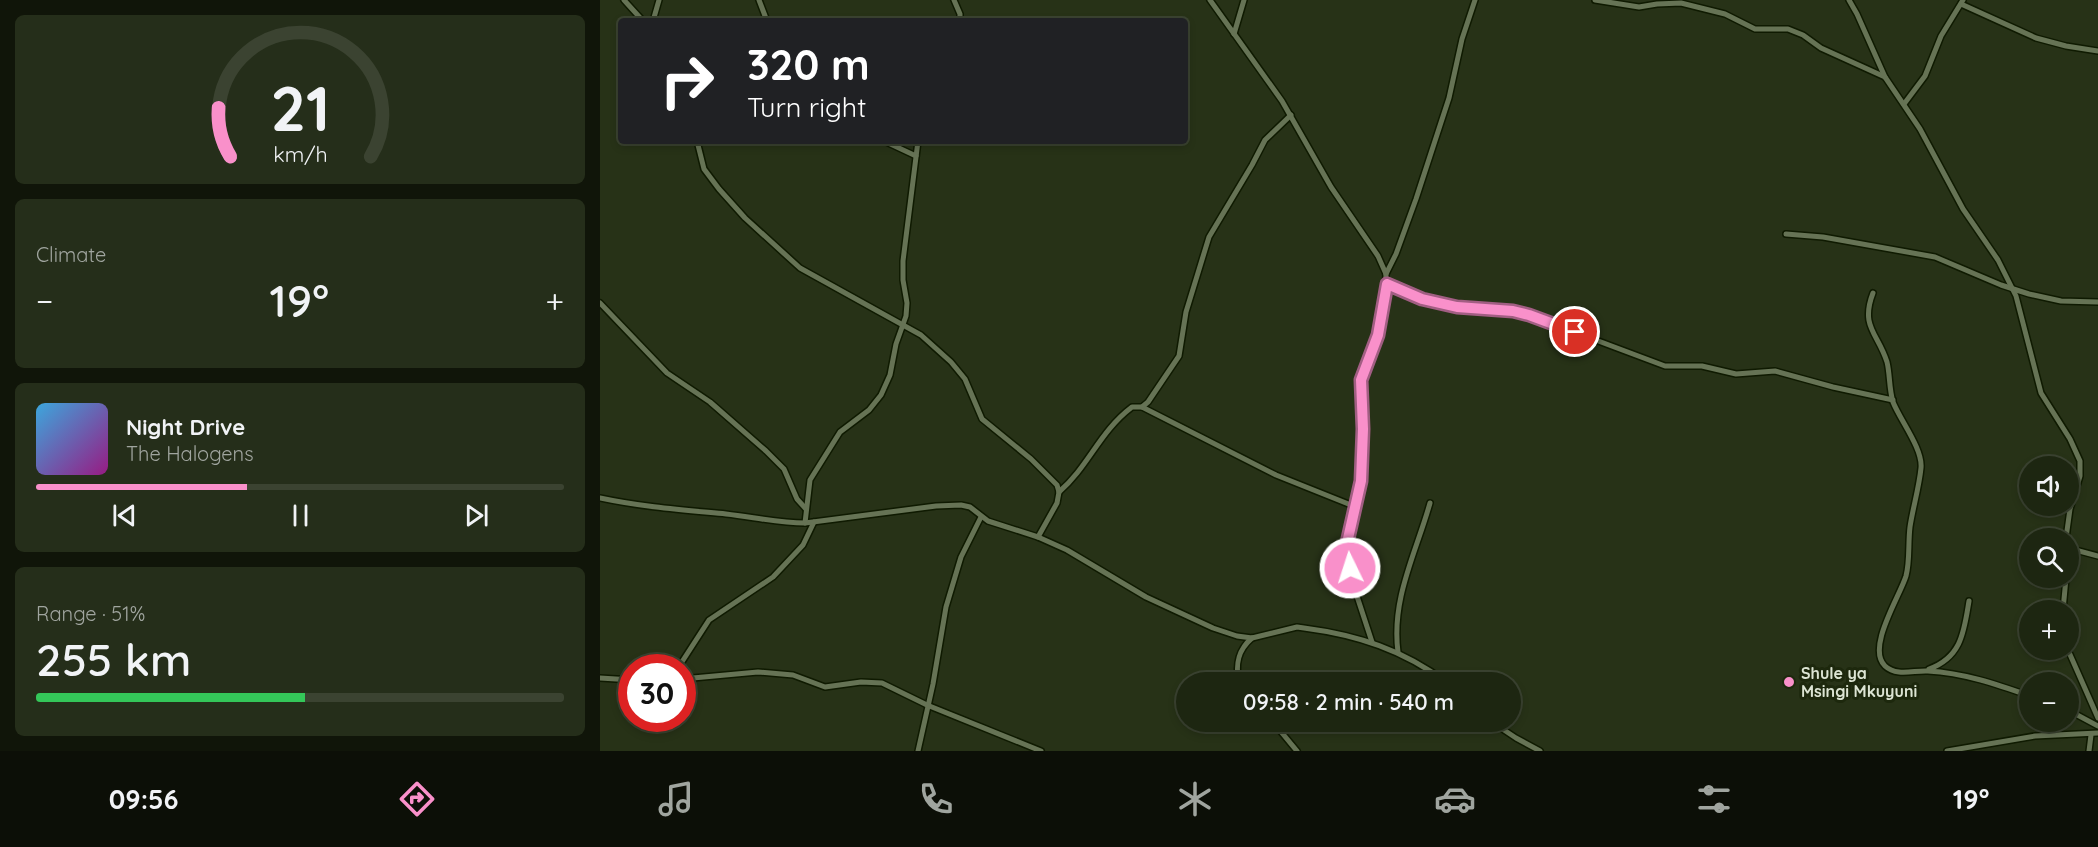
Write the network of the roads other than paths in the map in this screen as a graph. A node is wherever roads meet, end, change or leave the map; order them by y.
1 (624, 0) edge
2 (659, 0) edge
3 (759, 0) edge
4 (954, 0) edge
5 (1210, 0) edge
6 (1244, 0) edge
7 (1475, 0) edge
8 (1595, 0) edge
9 (1849, 0) edge
10 (1962, 2) edge
11 (640, 18) edge
12 (654, 18) edge
13 (766, 18) edge
14 (960, 18) edge
15 (1234, 34) junction
16 (2098, 51) edge
17 (1885, 76) junction
18 (1904, 104) junction
19 (1291, 115) junction
20 (698, 144) edge
21 (890, 144) edge
22 (918, 144) edge
23 (916, 156) junction
24 (1786, 234) dead end
25 (1386, 274) junction
26 (1387, 284) junction
27 (2013, 289) junction
28 (1873, 293) dead end
29 (2098, 302) edge
30 (600, 303) edge
31 (904, 325) junction
32 (1893, 400) junction
33 (1142, 407) junction
34 (1059, 492) junction
35 (600, 498) edge
36 (1430, 503) dead end
37 (1356, 507) junction
38 (807, 509) junction
39 (981, 517) junction
40 (814, 522) junction
41 (805, 523) junction
42 (2067, 528) edge
43 (1038, 537) junction
44 (2079, 551) edge
45 (2098, 556) edge
46 (1969, 601) dead end
47 (1252, 638) junction
48 (1372, 642) junction
49 (1398, 652) junction
50 (687, 654) edge
51 (2072, 660) edge
52 (1924, 670) junction
53 (1238, 672) edge
54 (1432, 672) edge
55 (600, 678) edge
56 (696, 678) edge
57 (618, 679) edge
58 (2019, 692) edge
59 (927, 705) junction
60 (2079, 716) edge
61 (2098, 718) edge
62 (2098, 726) edge
63 (1281, 732) edge
64 (1507, 732) edge
65 (2095, 734) edge
66 (918, 751) edge
67 (1041, 751) edge
68 (1297, 751) edge
69 (1540, 751) edge
70 (1947, 751) edge
71 (2089, 751) edge

1 - 11 street
2 - 12 street
3 - 13 street
4 - 14 street
5 - 15 street
6 - 15 street
7 - 25 street
8 - 17 street
9 - 17 street
10 - 16 street
10 - 18 street
15 - 19 street
17 - 18 street
18 - 27 street
19 - 25 street
19 - 33 street
20 - 31 street
21 - 23 street
22 - 23 street
23 - 31 street
24 - 27 street
25 - 26 street
26 - 32 street
26 - 37 street
27 - 29 street
27 - 42 street
28 - 32 street
30 - 38 street
31 - 34 street
31 - 38 street
32 - 52 street
33 - 34 street
33 - 37 street
34 - 43 street
35 - 41 street
36 - 49 street
37 - 48 street
38 - 41 street
39 - 40 street
39 - 43 street
39 - 59 street
40 - 41 street
40 - 50 street
43 - 47 street
44 - 45 street
46 - 52 street
47 - 48 street
47 - 53 street
48 - 49 street
49 - 54 street
51 - 61 street
52 - 58 street
55 - 57 street
56 - 59 street
59 - 66 street
59 - 67 street
60 - 62 street
63 - 68 street
64 - 69 street
65 - 70 street
65 - 71 street

